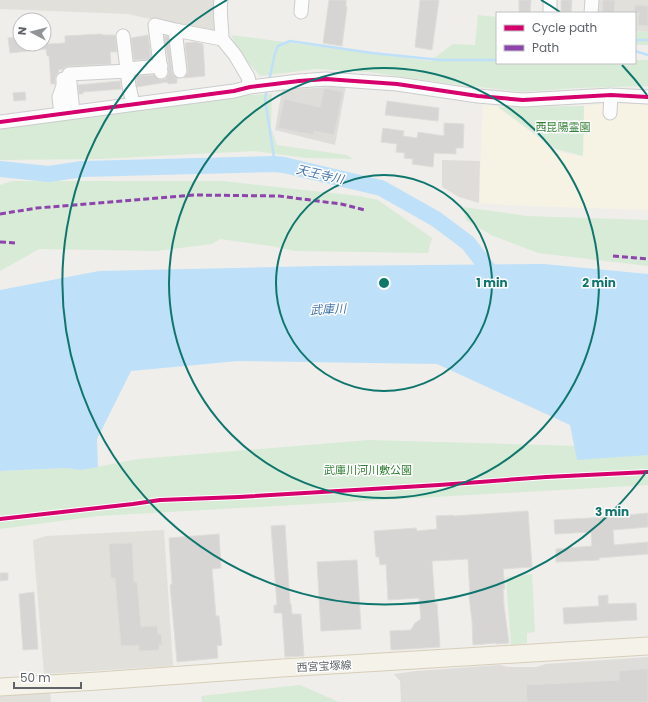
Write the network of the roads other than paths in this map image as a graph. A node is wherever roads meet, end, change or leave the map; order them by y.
1 (221, 0) edge
2 (550, 0) edge
3 (592, 0) edge
4 (550, 12) edge
5 (592, 12) edge
6 (175, 30) junction
7 (123, 36) dead end
8 (222, 39) junction
9 (127, 70) junction
10 (180, 71) dead end
11 (63, 79) dead end
12 (262, 85) junction
13 (611, 95) junction
14 (648, 97) edge
15 (132, 104) junction
16 (67, 113) junction
17 (610, 113) dead end
18 (0, 122) edge
19 (648, 646) edge
20 (0, 686) edge

1 - 8 street
2 - 4 street
3 - 5 street
6 - 8 street
6 - 9 street
6 - 10 street
7 - 9 street
8 - 12 street
9 - 15 street
9 - 16 street
11 - 16 street
12 - 13 street
12 - 15 street
13 - 14 street
13 - 17 street
15 - 16 street
16 - 18 street
19 - 20 main road, 西宮宝塚線

